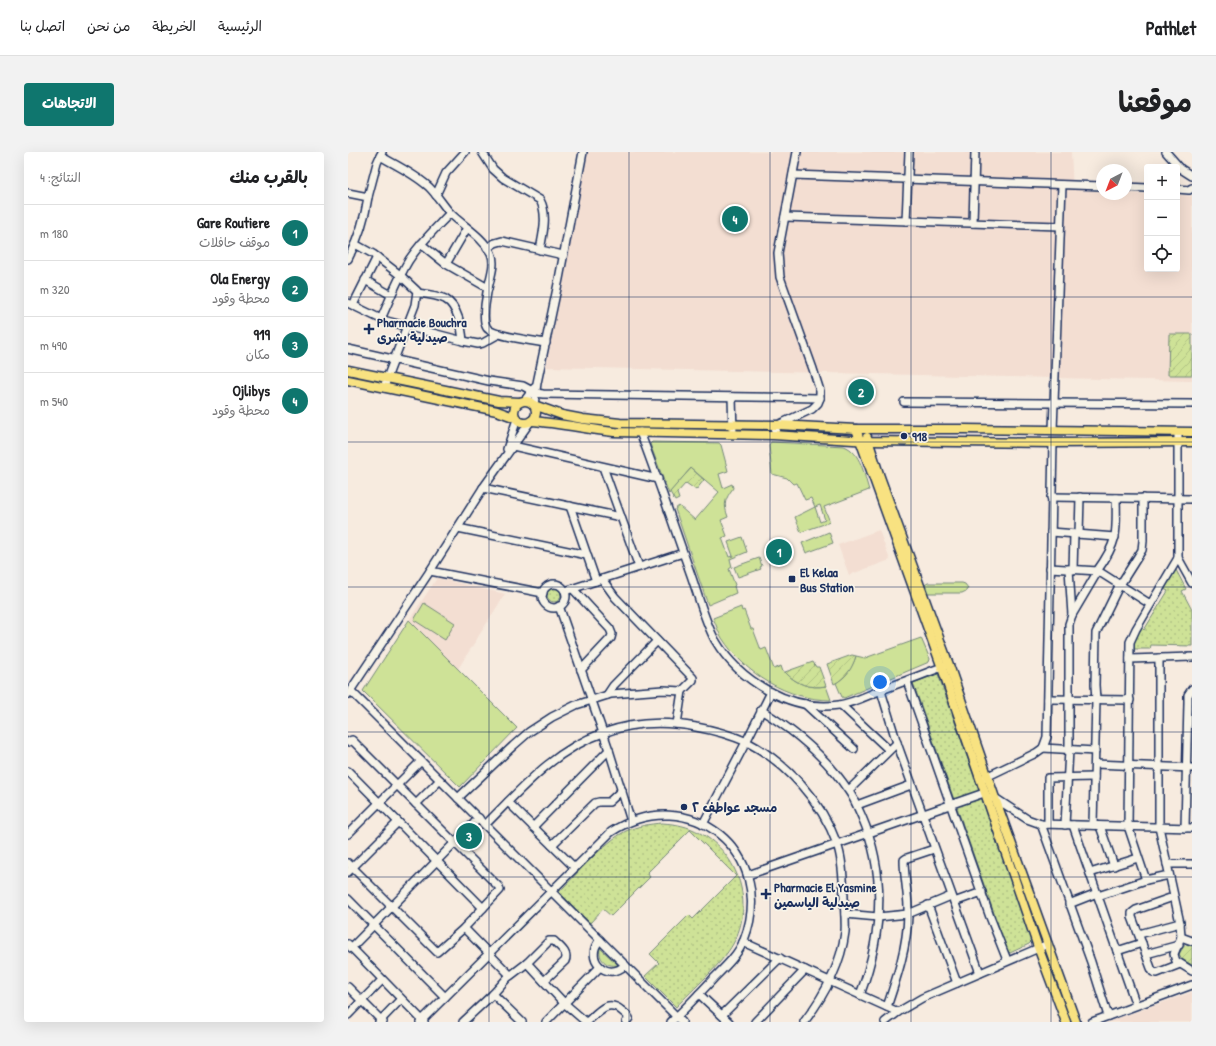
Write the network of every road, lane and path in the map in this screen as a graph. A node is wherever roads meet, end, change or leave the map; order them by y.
1 (465, 152) edge
2 (482, 152) edge
3 (583, 152) edge
4 (797, 152) edge
5 (909, 152) edge
6 (975, 152) edge
7 (1166, 152) edge
8 (381, 154) edge
9 (793, 175) junction
10 (1192, 176) edge
11 (908, 179) junction
12 (974, 182) junction
13 (1062, 185) junction
14 (1096, 186) edge
15 (1132, 187) edge
16 (1144, 188) edge
17 (1192, 188) edge
18 (1180, 189) edge
19 (349, 194) edge
20 (436, 195) junction
21 (368, 197) junction
22 (450, 213) junction
23 (785, 217) junction
24 (906, 220) junction
25 (973, 223) junction
26 (1060, 226) junction
27 (467, 228) junction
28 (422, 244) junction
29 (352, 247) edge
30 (487, 248) junction
31 (540, 250) junction
32 (563, 255) junction
33 (377, 257) junction
34 (348, 259) edge
35 (446, 264) junction
36 (400, 275) junction
37 (365, 280) junction
38 (488, 288) junction
39 (418, 293) junction
40 (391, 296) junction
41 (350, 306) edge
42 (381, 319) junction
43 (407, 326) junction
44 (499, 334) junction
45 (463, 341) junction
46 (546, 343) junction
47 (348, 349) edge
48 (394, 359) junction
49 (348, 370) edge
50 (387, 378) junction
51 (348, 380) edge
52 (384, 388) junction
53 (534, 392) junction
54 (732, 397) junction
55 (820, 398) junction
56 (499, 401) junction
57 (522, 401) junction
58 (904, 402) dead end
59 (1054, 403) junction
60 (1192, 404) edge
61 (534, 405) junction
62 (497, 411) junction
63 (552, 412) junction
64 (517, 419) junction
65 (530, 421) junction
66 (550, 422) junction
67 (733, 425) junction
68 (778, 425) junction
69 (856, 429) junction
70 (866, 430) junction
71 (1053, 430) junction
72 (640, 432) junction
73 (1178, 432) junction
74 (1192, 432) edge
75 (733, 434) junction
76 (774, 435) junction
77 (864, 441) junction
78 (1178, 441) junction
79 (1192, 442) edge
80 (1053, 443) junction
81 (513, 446) junction
82 (501, 462) junction
83 (604, 467) junction
84 (658, 479) junction
85 (483, 488) junction
86 (1051, 497) junction
87 (1080, 497) junction
88 (1116, 498) junction
89 (1143, 498) junction
90 (1178, 499) junction
91 (1192, 499) edge
92 (570, 506) junction
93 (620, 517) junction
94 (458, 528) junction
95 (1051, 532) junction
96 (1076, 534) junction
97 (1116, 537) junction
98 (683, 553) junction
99 (587, 555) junction
100 (1178, 558) junction
101 (639, 567) junction
102 (1050, 568) junction
103 (1071, 569) junction
104 (430, 571) junction
105 (1098, 571) junction
106 (599, 580) junction
107 (1192, 583) edge
108 (1120, 585) junction
109 (573, 589) junction
110 (565, 591) junction
111 (543, 593) junction
112 (1150, 604) junction
113 (559, 606) junction
114 (1072, 615) junction
115 (657, 641) junction
116 (1192, 657) edge
117 (1159, 658) junction
118 (1130, 659) junction
119 (945, 666) junction
120 (581, 670) junction
121 (907, 681) junction
122 (1192, 689) edge
123 (682, 691) junction
124 (881, 691) junction
125 (771, 692) junction
126 (350, 693) edge
127 (607, 695) junction
128 (1048, 699) junction
129 (1068, 699) junction
130 (591, 700) junction
131 (1096, 700) junction
132 (1130, 700) junction
133 (805, 704) junction
134 (842, 705) junction
135 (761, 710) junction
136 (677, 724) junction
137 (603, 733) junction
138 (348, 742) edge
139 (746, 742) junction
140 (897, 743) junction
141 (1043, 748) junction
142 (854, 749) dead end
143 (609, 750) junction
144 (889, 750) junction
145 (1068, 750) junction
146 (1095, 751) junction
147 (422, 761) junction
148 (1095, 764) junction
149 (1128, 765) junction
150 (1160, 766) junction
151 (1189, 768) edge
152 (348, 771) edge
153 (354, 777) junction
154 (1094, 777) junction
155 (984, 778) junction
156 (1068, 778) junction
157 (440, 780) junction
158 (348, 783) edge
159 (397, 785) junction
160 (911, 785) junction
161 (622, 790) junction
162 (849, 790) junction
163 (989, 797) junction
164 (458, 798) junction
165 (380, 802) junction
166 (508, 802) junction
167 (416, 804) junction
168 (857, 805) junction
169 (951, 805) junction
170 (923, 815) junction
171 (479, 818) junction
172 (631, 821) junction
173 (398, 822) junction
174 (702, 824) junction
175 (1044, 824) junction
176 (485, 825) junction
177 (1065, 825) junction
178 (1073, 825) junction
179 (1097, 826) junction
180 (1128, 826) junction
181 (533, 827) junction
182 (1159, 827) junction
183 (1188, 828) edge
184 (348, 834) edge
185 (869, 834) junction
186 (455, 843) junction
187 (552, 845) junction
188 (838, 845) junction
189 (934, 849) junction
190 (1138, 858) junction
191 (437, 861) junction
192 (1167, 864) junction
193 (1192, 864) edge
194 (1114, 866) junction
195 (574, 867) junction
196 (349, 868) edge
197 (1090, 874) junction
198 (1169, 875) junction
199 (748, 876) junction
200 (1146, 880) junction
201 (551, 891) junction
202 (982, 892) junction
203 (1097, 895) junction
204 (1174, 897) junction
205 (348, 899) edge
206 (952, 899) junction
207 (1069, 904) junction
208 (928, 905) junction
209 (392, 907) junction
210 (483, 908) junction
211 (845, 914) junction
212 (908, 914) junction
213 (878, 917) junction
214 (1180, 923) junction
215 (374, 925) junction
216 (464, 928) junction
217 (1139, 934) junction
218 (1181, 937) junction
219 (600, 940) junction
220 (1192, 941) edge
221 (743, 942) junction
222 (1142, 943) junction
223 (1048, 944) junction
224 (350, 946) edge
225 (1179, 946) junction
226 (1038, 947) junction
227 (1117, 951) junction
228 (489, 953) junction
229 (1146, 954) junction
230 (780, 958) junction
231 (1007, 960) junction
232 (527, 963) junction
233 (1180, 964) junction
234 (625, 965) junction
235 (600, 967) junction
236 (805, 970) junction
237 (1192, 971) edge
238 (980, 973) junction
239 (510, 976) junction
240 (382, 980) junction
241 (544, 981) junction
242 (830, 981) junction
243 (957, 983) junction
244 (1192, 986) edge
245 (348, 987) edge
246 (493, 994) junction
247 (699, 994) junction
248 (860, 995) junction
249 (445, 997) junction
250 (401, 999) junction
251 (362, 1001) junction
252 (564, 1003) junction
253 (1136, 1005) junction
254 (887, 1007) junction
255 (898, 1012) junction
256 (348, 1014) edge
257 (722, 1015) junction
258 (1108, 1016) junction
259 (677, 1020) edge
260 (381, 1021) edge
261 (422, 1021) edge
262 (463, 1022) edge
263 (522, 1022) edge
264 (546, 1022) edge
265 (586, 1022) edge
266 (626, 1022) edge
267 (729, 1022) edge
268 (755, 1022) edge
269 (804, 1022) edge
270 (885, 1022) edge
271 (1066, 1022) edge
272 (1076, 1022) edge
273 (1092, 1022) edge

1 - 20 street
2 - 31 street
3 - 32 street
4 - 9 street
5 - 11 street
6 - 12 street
7 - 10 street
8 - 20 street
8 - 21 street
9 - 11 street
9 - 23 street
11 - 12 street
11 - 24 street
12 - 13 street
12 - 25 street
13 - 14 street
13 - 26 street
15 - 16 street
17 - 18 street
19 - 21 street
20 - 22 street
21 - 29 street
22 - 27 street
22 - 28 street
23 - 24 street
23 - 55 street
24 - 25 street
25 - 26 street
26 - 59 street
27 - 30 street
27 - 35 street
28 - 35 street
28 - 36 street
29 - 33 street
29 - 34 street
30 - 31 street
30 - 38 street
31 - 32 street
32 - 46 street
33 - 36 street
33 - 37 street
35 - 38 street
36 - 39 street
36 - 40 street
37 - 40 street
37 - 41 street
38 - 44 street
39 - 43 street
39 - 45 street
40 - 42 street
41 - 42 street
42 - 43 street
43 - 45 street
43 - 48 street
44 - 45 street
44 - 46 street
46 - 53 street
47 - 48 street
48 - 50 street
48 - 53 street
49 - 50 main road
50 - 52 street
50 - 56 main road
51 - 52 main road
52 - 62 main road
53 - 54 street
53 - 57 street
53 - 61 street
54 - 55 street
54 - 67 street
55 - 68 street
56 - 57 main road
56 - 62 main road
57 - 61 main road
57 - 64 main road
58 - 59 street
59 - 60 street
59 - 71 street
61 - 63 main road
61 - 65 main road
62 - 64 main road
63 - 66 main road
63 - 67 main road
64 - 65 main road
64 - 82 street
65 - 66 main road
65 - 81 street
66 - 72 main road
67 - 68 main road
67 - 75 street
68 - 69 main road
68 - 76 street
69 - 70 main road
69 - 77 main road
70 - 71 main road
70 - 77 main road
71 - 73 main road
72 - 75 main road
72 - 84 street
73 - 74 main road
73 - 78 street
75 - 76 main road
76 - 77 main road
77 - 80 main road
77 - 119 main road
78 - 79 main road
78 - 80 main road
78 - 90 street
80 - 86 street
81 - 82 street
81 - 83 street
82 - 85 street
83 - 84 street
83 - 93 street
84 - 98 street
85 - 92 street
85 - 94 street
86 - 87 street
86 - 95 street
87 - 88 street
87 - 96 street
88 - 89 street
88 - 97 street
89 - 90 street
89 - 108 street
90 - 91 street
90 - 100 street
92 - 93 street
92 - 99 street
93 - 101 street
94 - 99 street
94 - 104 street
95 - 96 street
95 - 102 street
96 - 97 street
96 - 103 street
97 - 105 street
98 - 101 street
98 - 125 street
99 - 106 street
100 - 107 street
100 - 112 street
101 - 106 street
102 - 103 street
102 - 128 street
103 - 105 street
103 - 114 street
104 - 111 street
104 - 126 street
105 - 108 street
105 - 114 street
106 - 109 street
106 - 115 street
108 - 112 street
108 - 131 street
109 - 110 street
109 - 120 street
110 - 111 street
110 - 113 street
111 - 113 street
112 - 118 street
113 - 120 street
114 - 129 street
115 - 123 street
115 - 127 street
116 - 117 street
117 - 118 street
117 - 150 street
118 - 132 street
119 - 121 street
119 - 155 main road
120 - 130 street
121 - 124 street
121 - 169 street
122 - 151 street
123 - 127 street
123 - 136 street
124 - 134 street
124 - 140 street
125 - 133 street
125 - 135 street
126 - 147 street
127 - 130 street
128 - 129 street
128 - 141 street
129 - 131 street
129 - 145 street
130 - 137 street
130 - 164 street
131 - 132 street
131 - 146 street
132 - 149 street
133 - 134 street
133 - 142 street
134 - 144 street
135 - 139 street
135 - 162 street
136 - 137 street
136 - 139 street
137 - 143 street
137 - 166 street
138 - 159 street
139 - 174 street
139 - 188 street
140 - 144 street
140 - 160 street
141 - 145 street
141 - 155 street
143 - 161 street
143 - 181 street
144 - 162 street
145 - 146 street
145 - 156 street
146 - 148 street
147 - 157 street
147 - 159 street
148 - 149 street
148 - 154 street
149 - 150 street
149 - 180 street
150 - 151 street
150 - 182 street
151 - 183 street
152 - 153 street
153 - 158 street
153 - 165 street
154 - 156 street
154 - 179 street
155 - 163 main road
155 - 163 main road
156 - 175 street
156 - 177 street
157 - 164 street
157 - 167 street
159 - 165 street
159 - 167 street
160 - 168 street
160 - 170 street
161 - 172 street
161 - 187 street
162 - 168 street
163 - 169 street
163 - 175 street
163 - 223 main road
163 - 226 main road
164 - 171 street
165 - 173 street
165 - 184 street
166 - 176 street
166 - 181 street
167 - 186 street
168 - 185 street
169 - 170 street
169 - 202 street
170 - 185 street
170 - 189 street
171 - 176 street
171 - 186 street
172 - 174 street
172 - 195 street
173 - 191 street
173 - 196 street
174 - 199 street
175 - 177 street
175 - 207 street
176 - 201 street
177 - 178 street
178 - 179 street
178 - 197 street
179 - 180 street
179 - 194 street
180 - 182 street
180 - 190 street
181 - 187 street
182 - 183 street
182 - 192 street
185 - 188 street
185 - 213 street
186 - 191 street
186 - 210 street
187 - 195 street
188 - 199 street
188 - 211 street
189 - 206 street
189 - 212 street
190 - 194 street
190 - 200 street
191 - 209 street
191 - 210 street
192 - 193 street
192 - 198 street
194 - 197 street
195 - 201 street
196 - 209 street
197 - 203 street
198 - 200 street
198 - 204 street
199 - 221 street
200 - 203 street
201 - 219 street
201 - 228 street
202 - 206 street
202 - 231 street
203 - 207 street
203 - 227 street
204 - 214 street
204 - 217 street
205 - 215 street
206 - 208 street
206 - 238 street
207 - 258 street
208 - 212 street
208 - 243 street
209 - 215 street
209 - 216 street
210 - 216 street
211 - 213 street
211 - 242 street
212 - 213 street
212 - 254 street
213 - 248 street
214 - 217 street
214 - 218 street
215 - 224 street
215 - 249 street
216 - 228 street
217 - 222 street
218 - 220 street
218 - 225 street
219 - 234 street
219 - 235 street
221 - 230 street
221 - 247 street
222 - 227 street
222 - 229 street
223 - 226 street
223 - 272 main road
224 - 240 street
225 - 229 street
225 - 233 street
226 - 231 street
226 - 271 main road
227 - 253 street
228 - 239 street
228 - 249 street
229 - 233 street
230 - 236 street
230 - 257 street
231 - 238 street
232 - 239 street
232 - 241 street
232 - 241 street
233 - 237 street
234 - 235 street
234 - 259 street
235 - 252 street
236 - 242 street
236 - 268 street
238 - 243 street
239 - 246 street
240 - 250 street
240 - 251 street
241 - 252 street
242 - 248 street
242 - 269 street
243 - 255 street
244 - 253 street
245 - 251 street
246 - 262 street
246 - 263 street
247 - 257 street
247 - 259 street
248 - 254 street
249 - 261 street
250 - 260 street
250 - 261 street
251 - 256 street
251 - 260 street
252 - 264 street
252 - 265 street
253 - 258 street
254 - 255 street
255 - 270 street
257 - 267 street
258 - 273 street
265 - 266 street

